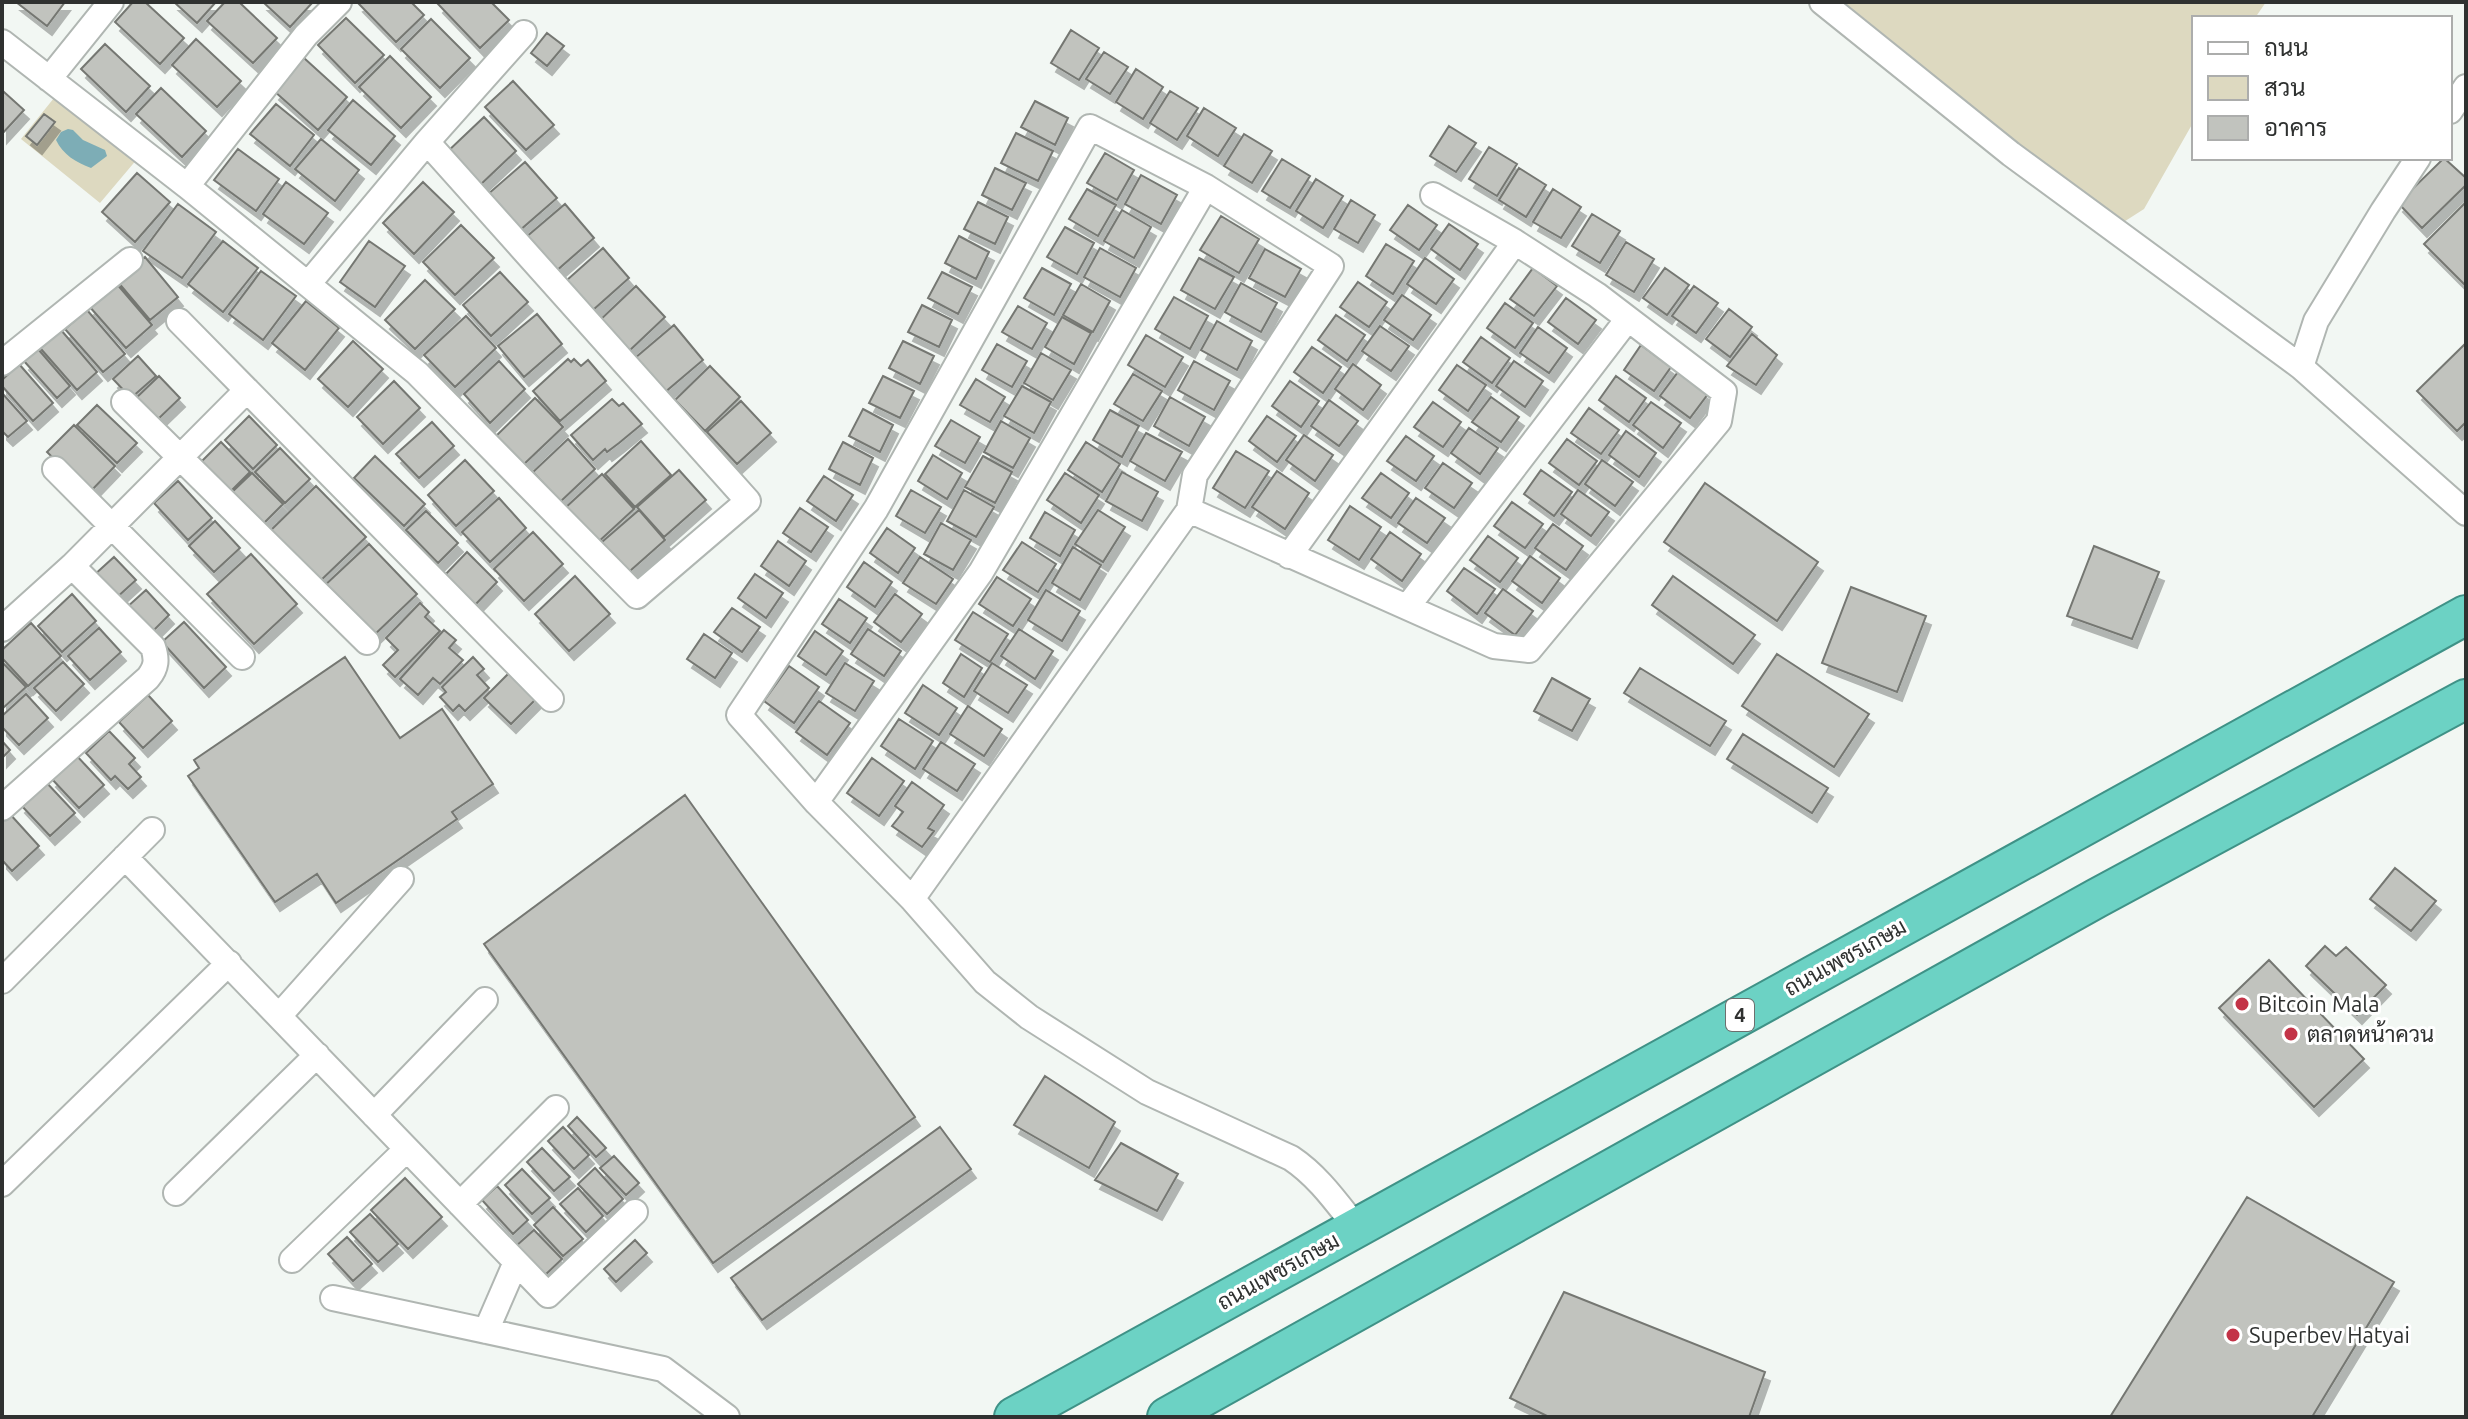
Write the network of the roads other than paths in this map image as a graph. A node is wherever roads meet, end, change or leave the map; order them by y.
1 (111, 2) edge
2 (339, 2) edge
3 (1822, 2) edge
4 (524, 33) dead end
5 (2, 42) edge
6 (49, 79) junction
7 (2466, 87) edge
8 (2452, 108) edge
9 (427, 142) junction
10 (2417, 160) edge
11 (187, 186) junction
12 (1206, 187) junction
13 (1433, 195) dead end
14 (1515, 242) junction
15 (130, 260) dead end
16 (309, 283) junction
17 (1627, 320) junction
18 (179, 321) dead end
19 (2, 363) edge
20 (2301, 367) junction
21 (247, 390) junction
22 (124, 402) dead end
23 (179, 458) junction
24 (55, 469) dead end
25 (1189, 510) junction
26 (2466, 513) edge
27 (112, 526) junction
28 (1289, 556) junction
29 (72, 566) junction
30 (1408, 606) junction
31 (2466, 615) edge
32 (2, 629) edge
33 (367, 642) dead end
34 (242, 657) dead end
35 (551, 699) dead end
36 (2466, 699) edge
37 (816, 802) junction
38 (2, 808) edge
39 (152, 830) dead end
40 (125, 857) junction
41 (401, 879) dead end
42 (912, 899) junction
43 (229, 963) junction
44 (2, 981) edge
45 (485, 1000) dead end
46 (279, 1016) junction
47 (317, 1055) junction
48 (556, 1108) dead end
49 (374, 1115) junction
50 (407, 1149) junction
51 (2, 1184) edge
52 (176, 1193) dead end
53 (460, 1204) junction
54 (635, 1212) dead end
55 (1356, 1227) junction
56 (292, 1260) dead end
57 (516, 1262) junction
58 (333, 1298) dead end
59 (486, 1331) junction
60 (727, 1417) edge
61 (1014, 1417) edge
62 (1167, 1417) edge

1 - 6 street
2 - 11 street
3 - 20 street
4 - 9 street
5 - 6 street
6 - 11 street
7 - 8 street
9 - 16 street
9 - 16 street
10 - 20 street
11 - 16 street
12 - 25 street
12 - 37 street
12 - 37 street
13 - 14 street
14 - 17 street
14 - 28 street
15 - 19 street
17 - 30 street
17 - 30 street
18 - 21 street
20 - 26 street
21 - 23 street
21 - 35 street
22 - 23 street
23 - 27 street
23 - 33 street
24 - 27 street
25 - 28 street
25 - 42 street
27 - 29 street
27 - 34 street
28 - 30 street
29 - 32 street
29 - 38 street
31 - 55 highway, ถนนเพชรเกษม / 4
36 - 62 highway
37 - 42 street
39 - 40 street
40 - 43 street
40 - 44 street
41 - 46 street
42 - 55 street
43 - 46 street
43 - 51 street
45 - 49 street
46 - 47 street
47 - 49 street
47 - 52 street
48 - 53 street
49 - 50 street
50 - 53 street
50 - 56 street
53 - 57 street
54 - 57 street
55 - 61 highway, ถนนเพชรเกษม / 4
57 - 59 street
58 - 59 street
59 - 60 street

